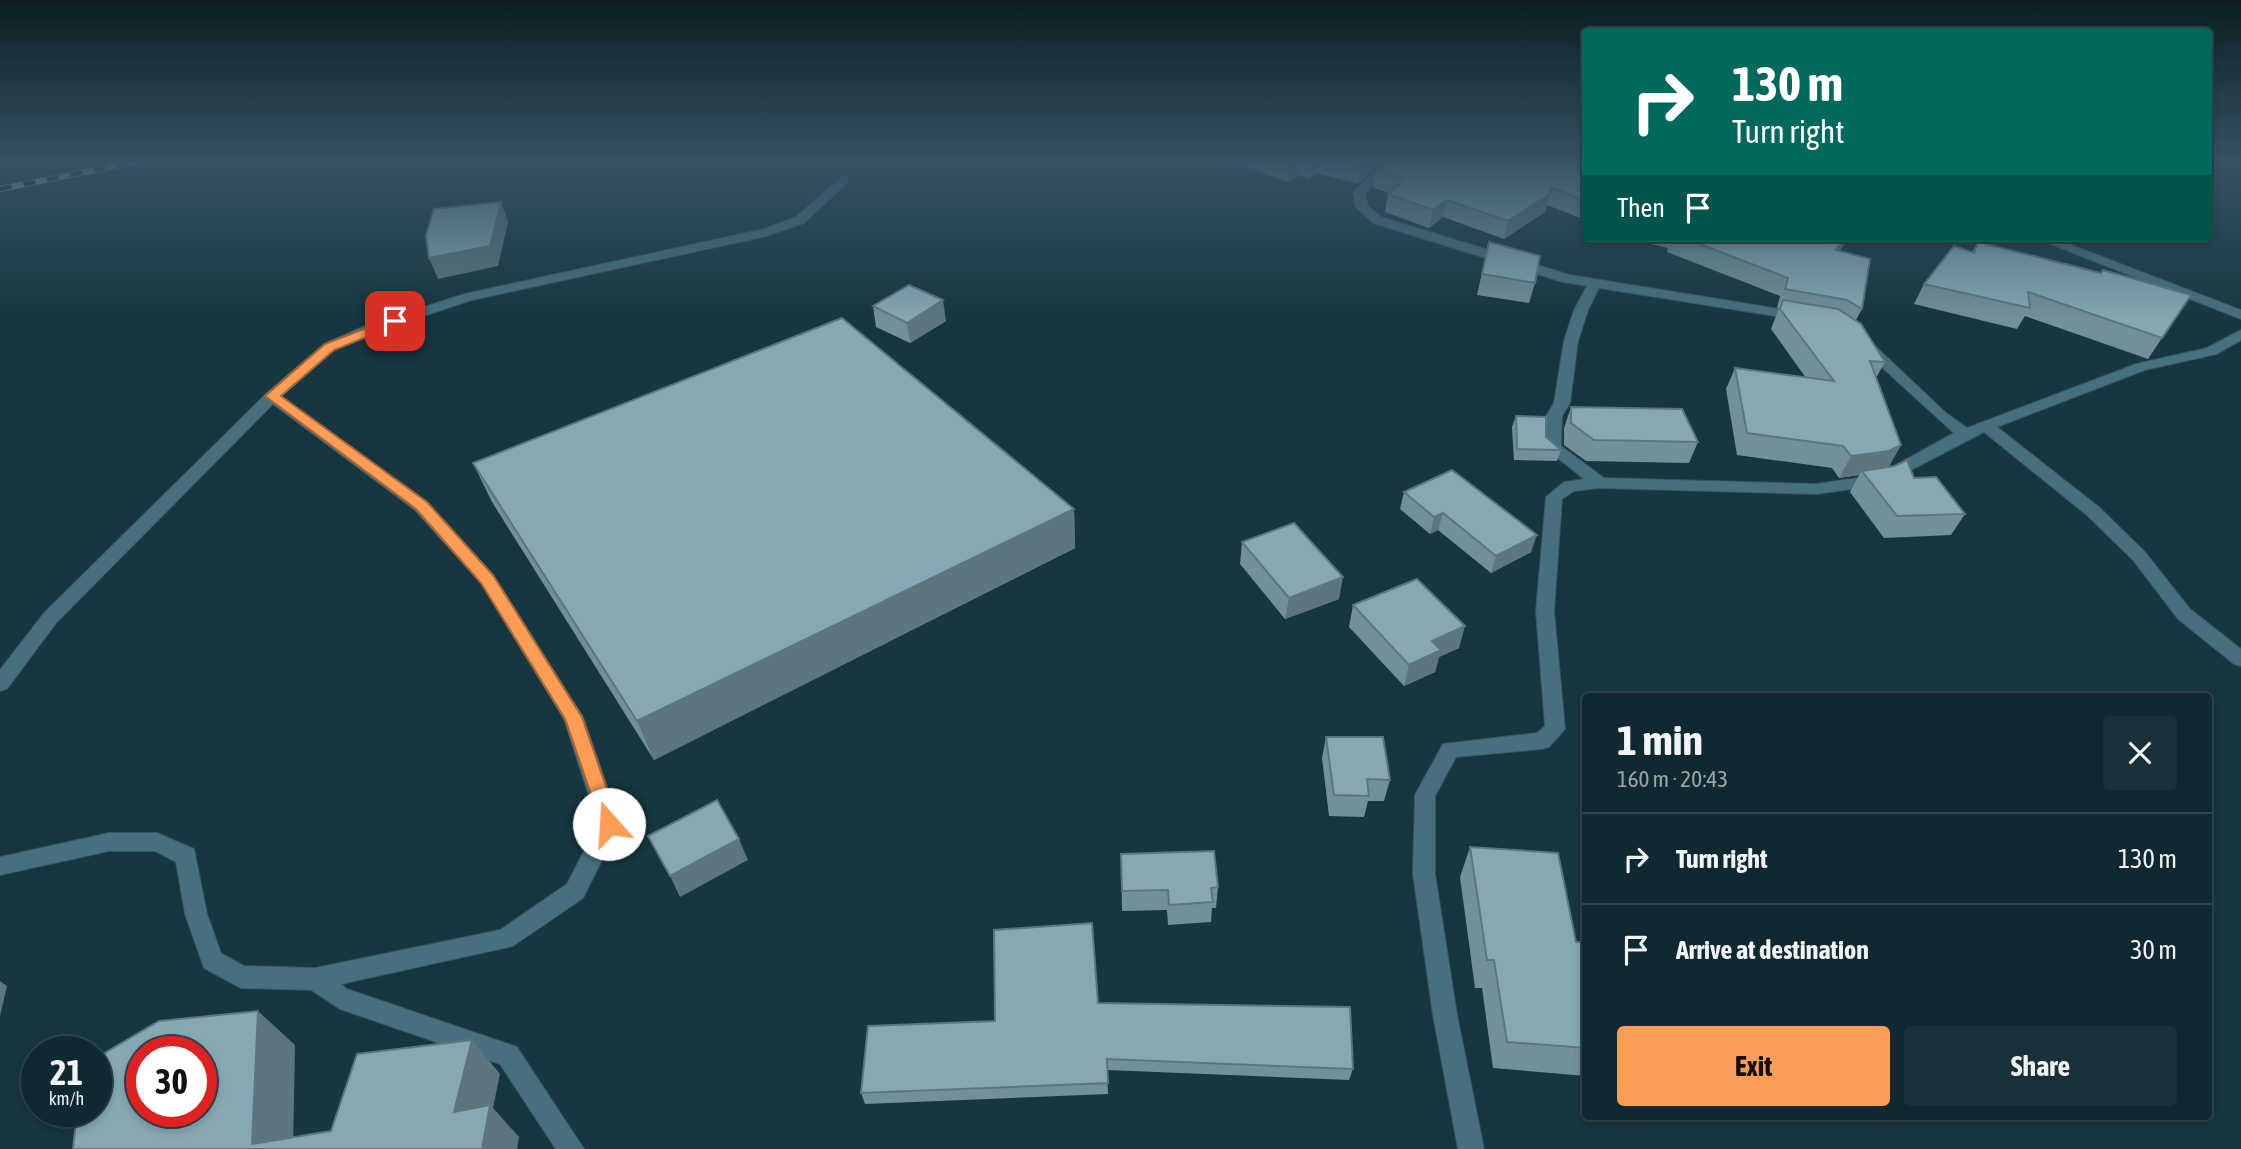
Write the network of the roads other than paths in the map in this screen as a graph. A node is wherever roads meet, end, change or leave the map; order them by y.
1 (807, 214) edge
2 (1370, 214) edge
3 (2052, 242) edge
4 (1594, 285) junction
5 (2241, 315) edge
6 (1809, 318) edge
7 (1858, 338) edge
8 (2236, 340) edge
9 (272, 396) junction
10 (1986, 426) junction
11 (1965, 434) junction
12 (1600, 483) junction
13 (2241, 659) edge
14 (0, 684) edge
15 (0, 866) edge
16 (315, 979) junction
17 (571, 1149) edge
18 (1471, 1149) edge

1 - 9 street
2 - 4 street
3 - 5 street
4 - 6 street
4 - 12 street
7 - 11 street
8 - 10 street
9 - 14 street
9 - 16 street
10 - 11 street
10 - 13 street
11 - 12 street
12 - 18 street
15 - 16 street
16 - 17 street

